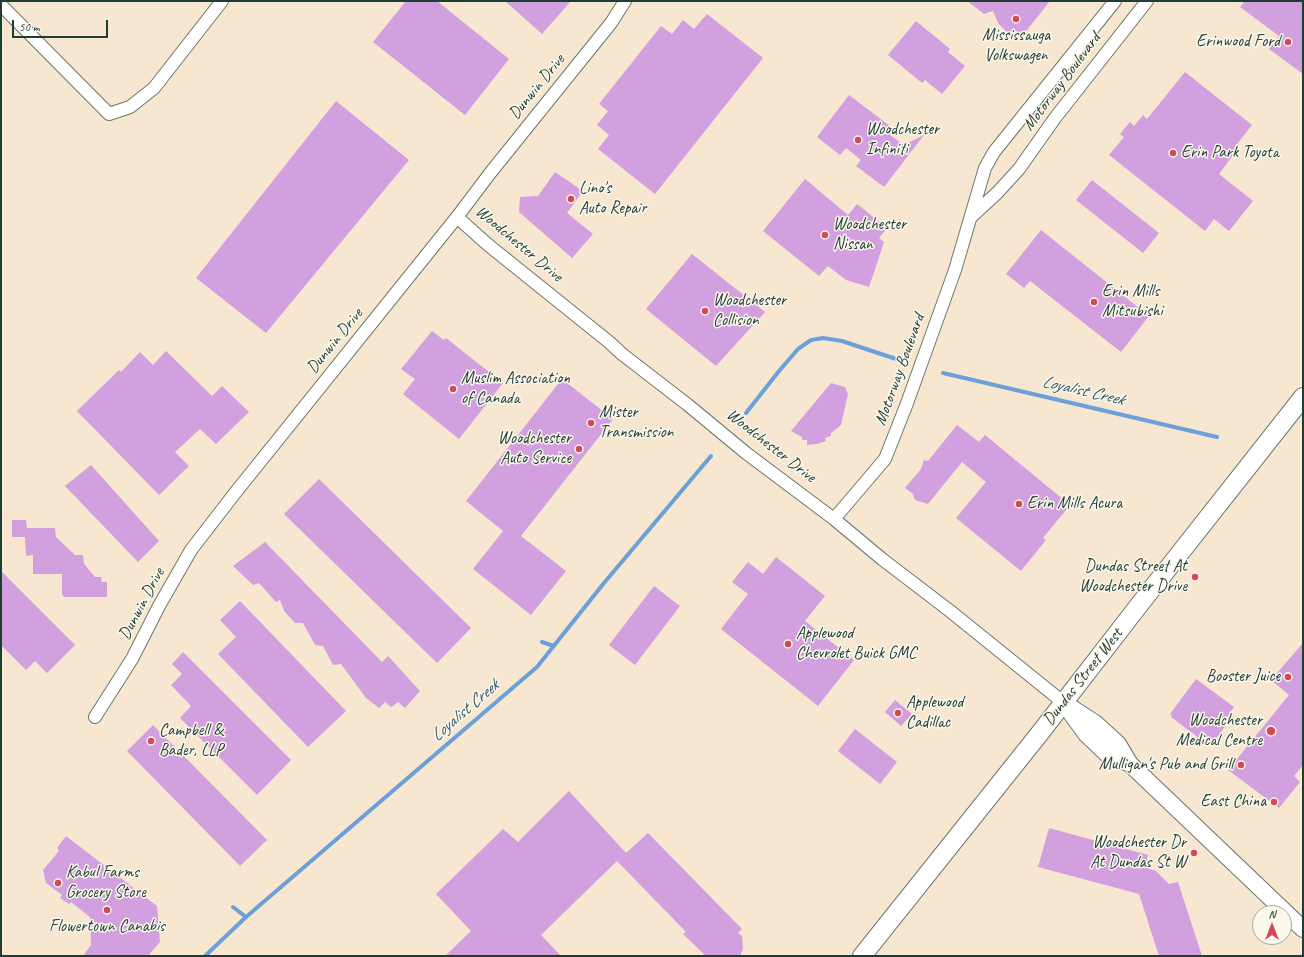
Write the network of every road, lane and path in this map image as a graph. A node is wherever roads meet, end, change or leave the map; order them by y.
1 (222, 1) edge
2 (624, 1) edge
3 (1114, 1) edge
4 (1147, 1) edge
5 (1, 5) edge
6 (457, 217) junction
7 (970, 218) junction
8 (1303, 397) edge
9 (834, 519) junction
10 (1064, 703) junction
11 (95, 717) dead end
12 (1303, 929) edge
13 (862, 956) edge

1 - 5 street
2 - 6 street, Dunwin Drive
3 - 7 street, Motorway Boulevard
4 - 7 street, Motorway Boulevard
6 - 9 street, Woodchester Drive
6 - 11 street, Dunwin Drive
7 - 9 street, Motorway Boulevard
8 - 10 main road, Dundas Street West
9 - 10 street, Woodchester Drive
10 - 12 street, Woodchester Drive
10 - 13 main road, Dundas Street West

